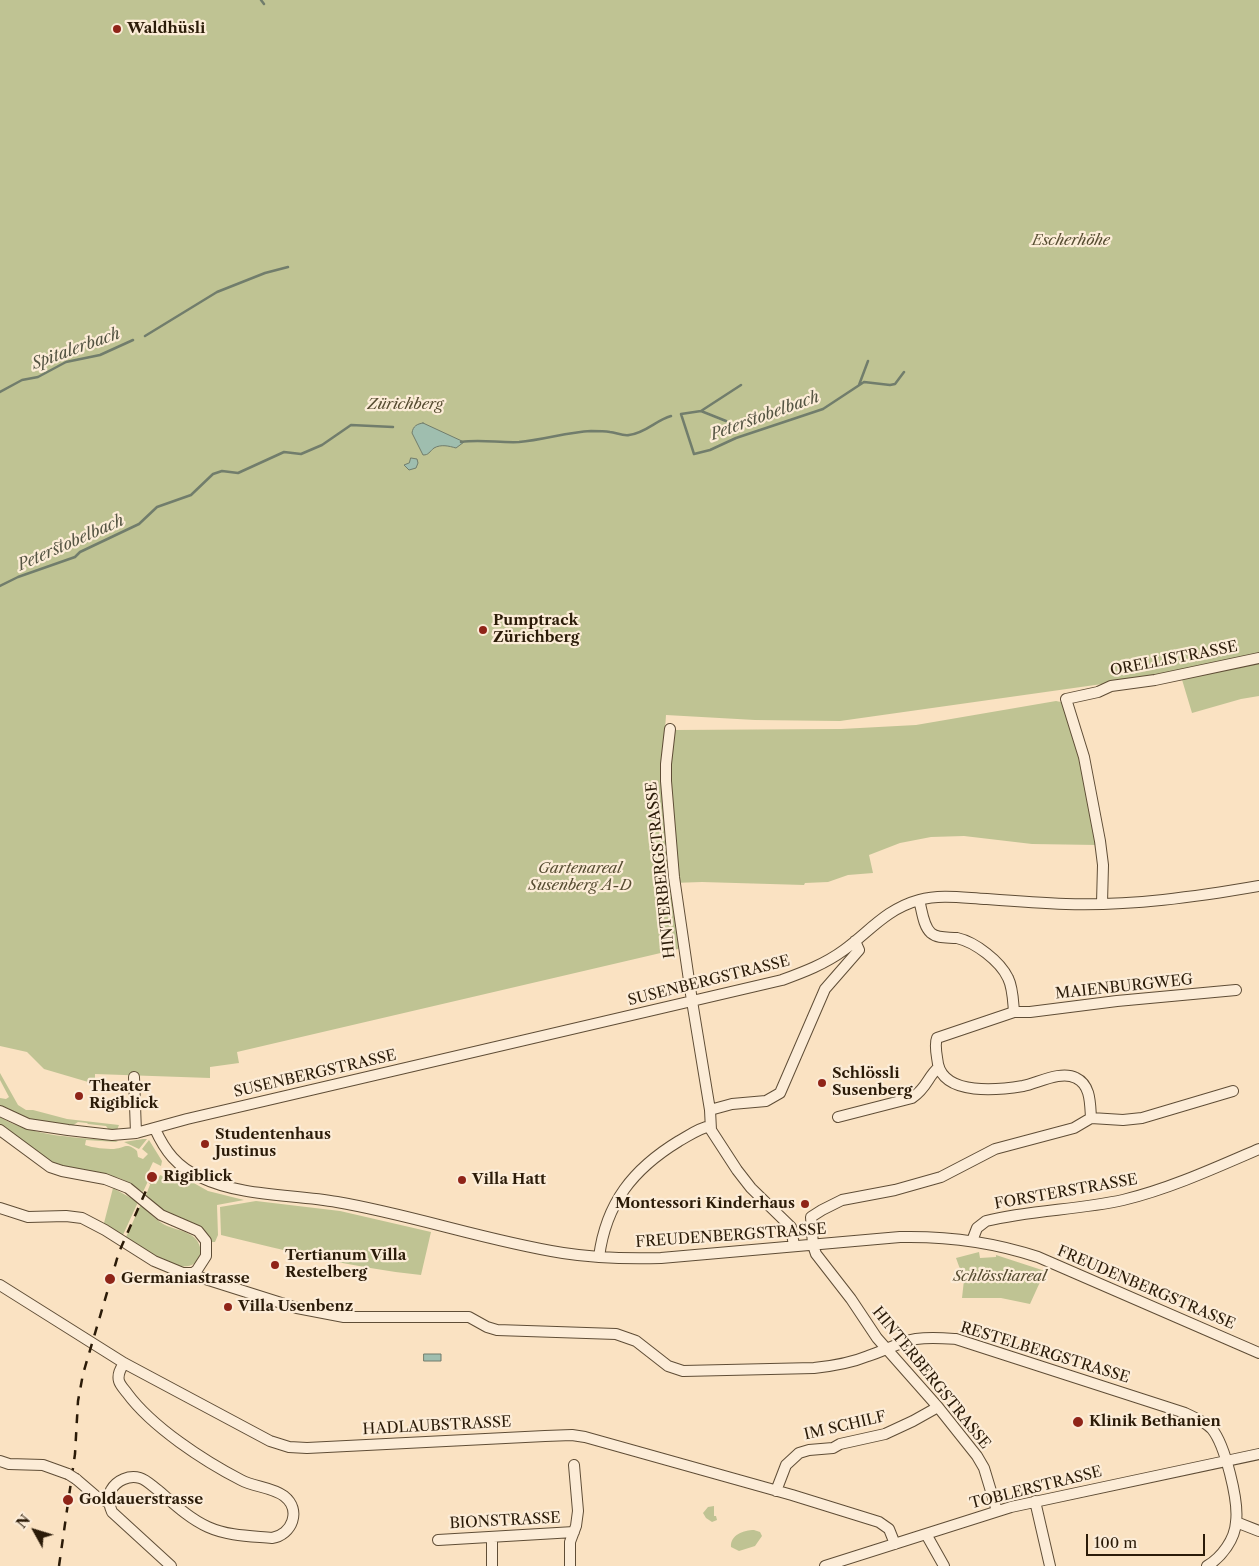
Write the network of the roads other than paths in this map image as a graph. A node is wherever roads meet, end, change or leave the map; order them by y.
1 (1259, 658) edge
2 (670, 729) dead end
3 (1259, 886) edge
4 (919, 900) junction
5 (1102, 903) junction
6 (855, 941) junction
7 (1236, 990) dead end
8 (692, 1001) junction
9 (1014, 1012) junction
10 (939, 1067) junction
11 (134, 1077) dead end
12 (1233, 1091) dead end
13 (710, 1110) junction
14 (0, 1111) edge
15 (838, 1117) dead end
16 (1091, 1118) junction
17 (710, 1126) junction
18 (155, 1129) junction
19 (0, 1130) edge
20 (136, 1133) junction
21 (1259, 1149) edge
22 (0, 1208) edge
23 (972, 1241) junction
24 (813, 1245) junction
25 (794, 1246) junction
26 (599, 1257) junction
27 (192, 1273) junction
28 (0, 1285) edge
29 (886, 1349) junction
30 (1259, 1353) edge
31 (124, 1363) junction
32 (938, 1407) junction
33 (1259, 1454) edge
34 (1226, 1460) junction
35 (0, 1461) edge
36 (574, 1465) dead end
37 (776, 1491) junction
38 (1035, 1501) junction
39 (108, 1503) junction
40 (998, 1511) junction
41 (1236, 1522) junction
42 (1259, 1531) edge
43 (574, 1532) junction
44 (926, 1534) junction
45 (492, 1537) junction
46 (438, 1540) dead end
47 (895, 1544) junction
48 (849, 1562) edge
49 (171, 1566) edge
50 (492, 1566) edge
51 (570, 1566) edge
52 (825, 1566) edge
53 (944, 1566) edge
54 (1050, 1566) edge
55 (1207, 1566) edge

1 - 5 street, ORELLISTRASSE
2 - 8 street, HINTERBERGSTRASSE
3 - 5 street, SUSENBERGSTRASSE
4 - 5 street, SUSENBERGSTRASSE
4 - 6 street, SUSENBERGSTRASSE
4 - 9 street
6 - 8 street, SUSENBERGSTRASSE
6 - 13 street
7 - 9 street, MAIENBURGWEG
8 - 13 street, HINTERBERGSTRASSE
8 - 18 street, SUSENBERGSTRASSE
9 - 10 street, MAIENBURGWEG
10 - 15 street
10 - 16 street
11 - 20 street
12 - 16 street
13 - 17 street, HINTERBERGSTRASSE
14 - 20 street
16 - 24 street
17 - 25 street, HINTERBERGSTRASSE
17 - 26 street
18 - 20 street
18 - 26 street, FREUDENBERGSTRASSE
19 - 27 street
21 - 23 street, FORSTERSTRASSE
22 - 27 street
23 - 24 street, FREUDENBERGSTRASSE
23 - 30 street, FREUDENBERGSTRASSE
24 - 25 street, FREUDENBERGSTRASSE
24 - 29 street, HINTERBERGSTRASSE
25 - 26 street, FREUDENBERGSTRASSE
27 - 29 street, RESTELBERGSTRASSE
28 - 31 street, HADLAUBSTRASSE
29 - 32 street, HINTERBERGSTRASSE
29 - 34 street, RESTELBERGSTRASSE
31 - 37 street, HADLAUBSTRASSE
31 - 39 street
32 - 37 street, IM SCHILF
32 - 40 street, HINTERBERGSTRASSE
33 - 34 street, TOBLERSTRASSE
34 - 38 street, TOBLERSTRASSE
34 - 41 street, RESTELBERGSTRASSE
35 - 39 street
36 - 43 street
37 - 47 street, HADLAUBSTRASSE
38 - 40 street, TOBLERSTRASSE
38 - 54 street
39 - 49 street
40 - 44 street, TOBLERSTRASSE
41 - 42 street
41 - 55 street
43 - 45 street, BIONSTRASSE
43 - 51 street
44 - 47 street, TOBLERSTRASSE
44 - 53 street
45 - 46 street, BIONSTRASSE
45 - 50 street
47 - 48 street, TOBLERSTRASSE
48 - 52 street, TOBLERSTRASSE

